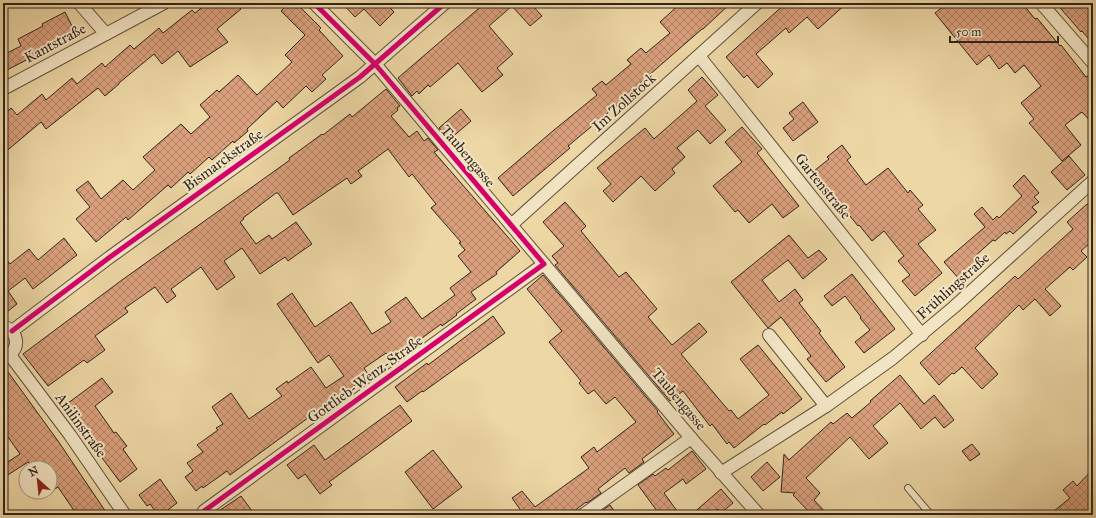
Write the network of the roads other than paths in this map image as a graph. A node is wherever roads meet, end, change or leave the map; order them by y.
1 (79, 3) edge
2 (164, 3) edge
3 (314, 3) edge
4 (445, 3) edge
5 (757, 3) edge
6 (1041, 3) edge
7 (106, 34) junction
8 (699, 56) junction
9 (1093, 63) edge
10 (374, 64) junction
11 (3, 89) edge
12 (1093, 181) edge
13 (511, 224) junction
14 (544, 264) junction
15 (7, 328) edge
16 (769, 335) dead end
17 (922, 335) junction
18 (7, 357) edge
19 (826, 406) junction
20 (691, 438) junction
21 (721, 472) junction
22 (908, 488) dead end
23 (124, 515) edge
24 (202, 515) edge
25 (583, 515) edge
26 (759, 515) edge
27 (931, 515) edge

1 - 7 street
2 - 7 street, Kantstraße
3 - 10 street, Taubengasse
4 - 10 street, Bismarckstraße
5 - 8 street, Im Zollstock
6 - 9 street
7 - 11 street, Kantstraße
8 - 13 street, Im Zollstock
8 - 17 street, Gartenstraße
10 - 13 street, Taubengasse
10 - 15 street, Bismarckstraße
12 - 17 street, Frühlingstraße
13 - 14 street, Taubengasse
14 - 20 street, Taubengasse
14 - 24 street, Gottlieb-Wenz-Straße
15 - 18 street
16 - 19 street
17 - 19 street, Frühlingstraße
18 - 23 street, Anilinstraße
19 - 21 street, Frühlingstraße
20 - 21 street, Taubengasse
20 - 25 street
21 - 26 street, Taubengasse
22 - 27 lane

